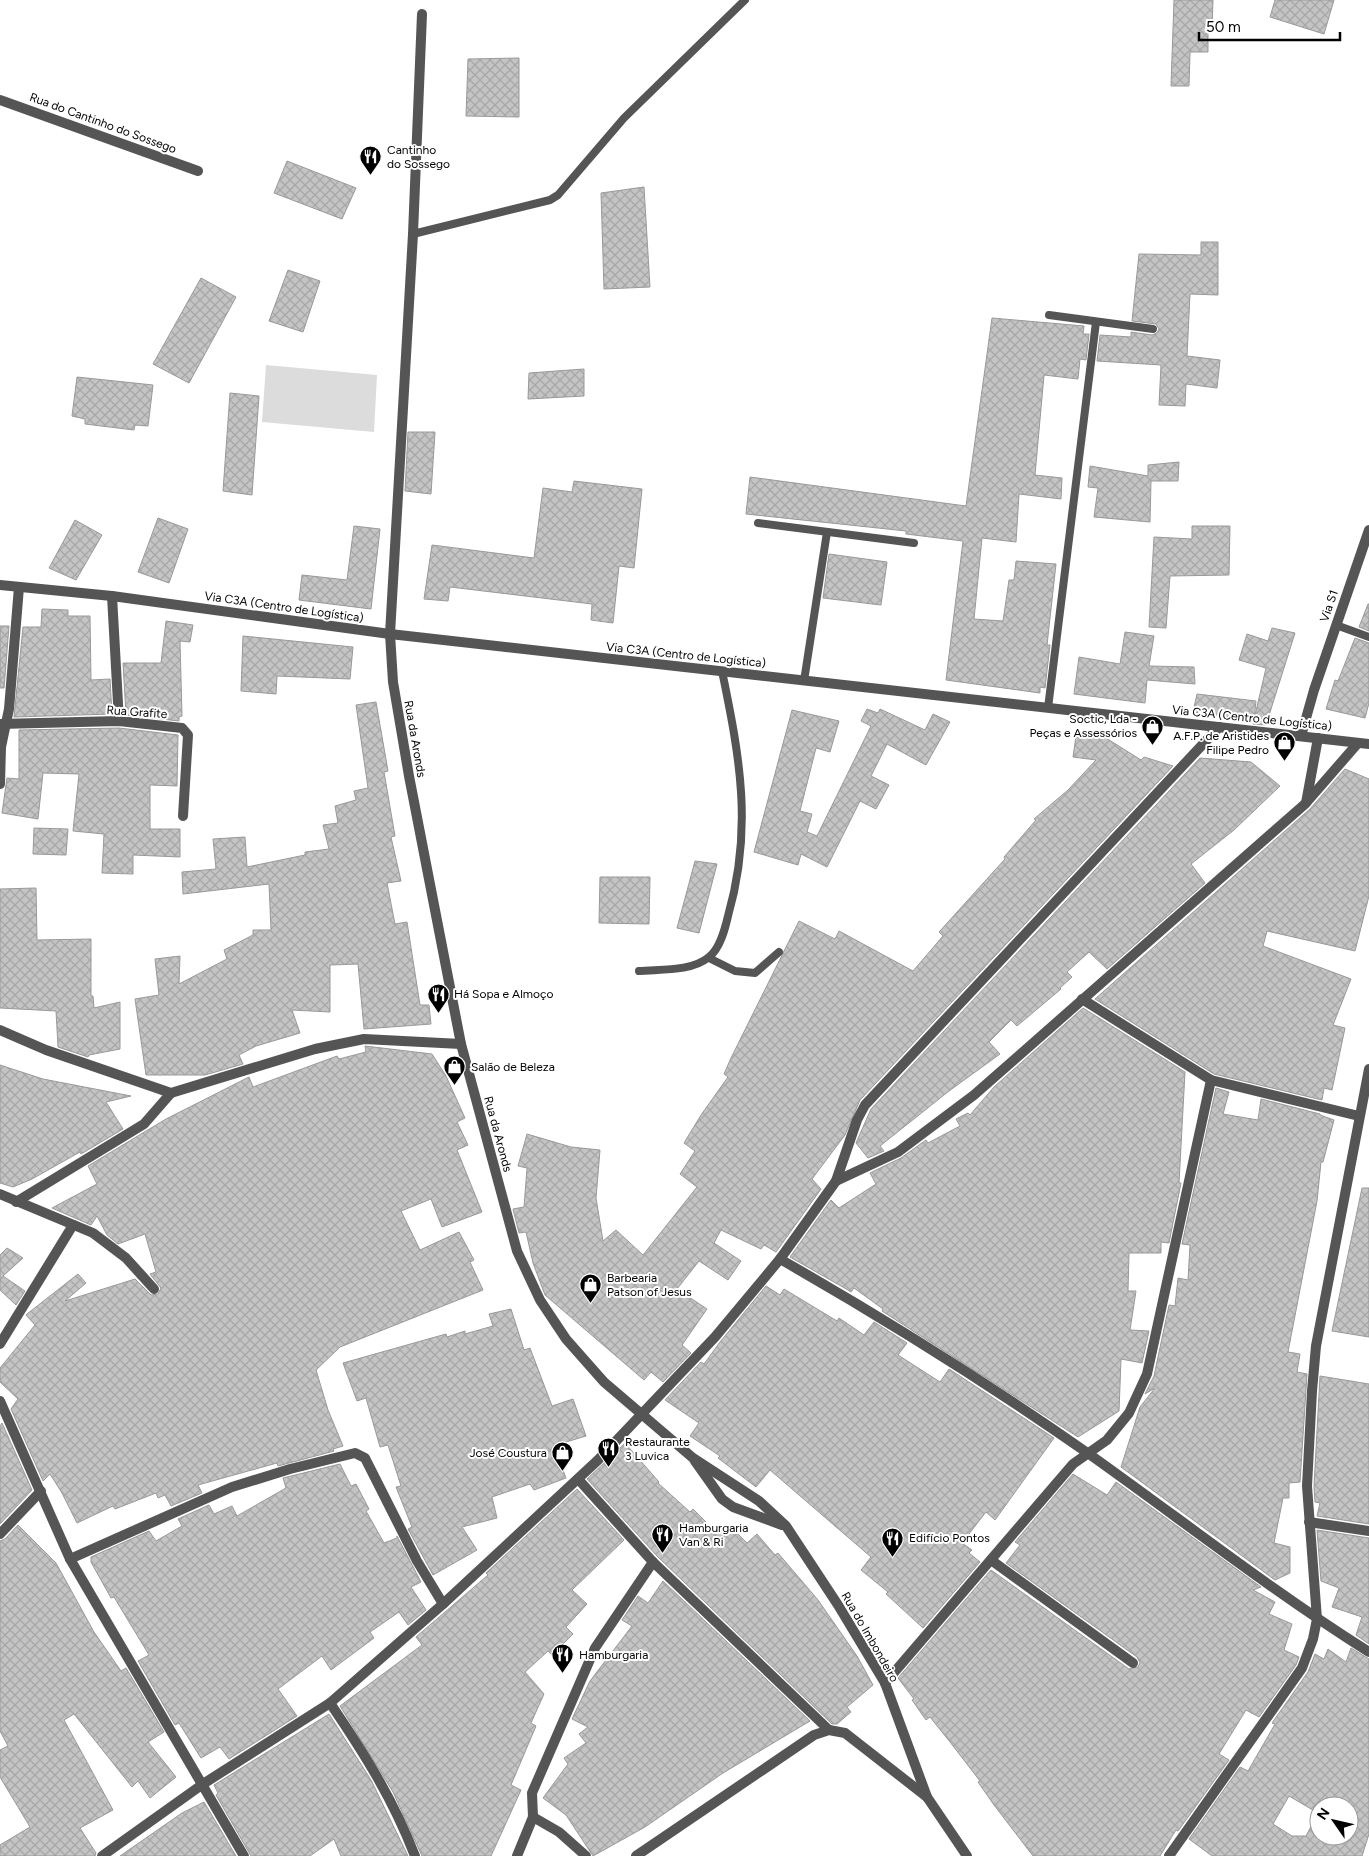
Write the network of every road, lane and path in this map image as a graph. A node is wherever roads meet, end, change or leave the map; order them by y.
1 (745, 0) edge
2 (422, 14) dead end
3 (0, 100) edge
4 (198, 171) dead end
5 (413, 234) junction
6 (1049, 315) dead end
7 (1096, 322) junction
8 (1154, 329) dead end
9 (758, 523) dead end
10 (1369, 530) edge
11 (827, 532) junction
12 (914, 543) dead end
13 (0, 584) edge
14 (19, 587) junction
15 (112, 596) junction
16 (1336, 625) junction
17 (390, 634) junction
18 (1369, 637) edge
19 (722, 671) junction
20 (804, 681) junction
21 (1048, 708) junction
22 (119, 721) junction
23 (3, 725) edge
24 (1219, 727) junction
25 (1301, 736) junction
26 (1318, 738) junction
27 (1364, 743) edge
28 (0, 784) edge
29 (1305, 804) junction
30 (183, 816) dead end
31 (779, 952) dead end
32 (709, 958) junction
33 (639, 971) dead end
34 (1082, 999) junction
35 (0, 1030) edge
36 (461, 1044) junction
37 (1369, 1069) edge
38 (1211, 1080) junction
39 (170, 1093) junction
40 (1359, 1116) junction
41 (836, 1181) junction
42 (0, 1194) edge
43 (16, 1202) junction
44 (73, 1225) junction
45 (780, 1259) junction
46 (154, 1289) dead end
47 (0, 1344) edge
48 (0, 1401) edge
49 (641, 1416) junction
50 (1088, 1453) junction
51 (693, 1458) junction
52 (578, 1479) junction
53 (41, 1491) junction
54 (1309, 1522) junction
55 (786, 1526) junction
56 (1369, 1531) edge
57 (0, 1534) edge
58 (70, 1559) junction
59 (992, 1560) junction
60 (653, 1562) junction
61 (443, 1604) junction
62 (1317, 1619) junction
63 (1369, 1652) edge
64 (1133, 1663) dead end
65 (885, 1683) junction
66 (330, 1703) junction
67 (829, 1730) junction
68 (203, 1784) junction
69 (927, 1797) junction
70 (533, 1817) junction
71 (102, 1856) edge
72 (244, 1856) edge
73 (415, 1856) edge
74 (517, 1856) edge
75 (586, 1856) edge
76 (636, 1856) edge
77 (967, 1856) edge
78 (1169, 1856) edge

1 - 5 lane
2 - 5 street, Rua da Aronds
3 - 4 street, Rua do Cantinho do Sossego
5 - 17 street, Rua da Aronds
6 - 7 lane
7 - 8 lane
7 - 21 lane
9 - 11 lane
10 - 16 street, Via S1
11 - 12 lane
11 - 20 lane
13 - 14 street, Via C3A (Centro de Logística)
14 - 15 street, Via C3A (Centro de Logística)
14 - 23 street
15 - 17 street, Via C3A (Centro de Logística)
15 - 22 street
16 - 18 lane
16 - 25 street, Via S1
17 - 19 street, Via C3A (Centro de Logística)
17 - 36 street, Rua da Aronds
19 - 20 street, Via C3A (Centro de Logística)
19 - 32 lane
20 - 21 street, Via C3A (Centro de Logística)
21 - 24 street, Via C3A (Centro de Logística)
22 - 23 street, Rua Grafite
22 - 30 street, Rua Grafite
23 - 28 street
24 - 25 street, Via C3A (Centro de Logística)
24 - 41 street
25 - 26 street, Via C3A (Centro de Logística)
26 - 27 street, Via C3A (Centro de Logística)
26 - 29 street
27 - 29 street
29 - 34 street
31 - 32 lane
32 - 33 lane
34 - 38 street
34 - 41 street
35 - 39 street
36 - 39 street
36 - 49 street, Rua da Aronds
37 - 40 street
38 - 40 street
38 - 50 street
39 - 43 street
40 - 54 street
41 - 45 street
42 - 43 street
43 - 44 street
44 - 46 street
44 - 47 street
45 - 49 street
45 - 50 street
48 - 53 street
49 - 51 street, Rua da Aronds
49 - 52 street
50 - 59 street
50 - 62 street
51 - 55 street, Rua do Imbondeiro
51 - 55 street
52 - 60 street
52 - 61 street
53 - 57 street
53 - 58 street
54 - 56 street
54 - 62 street
55 - 65 street, Rua do Imbondeiro
58 - 61 street
58 - 68 street
59 - 64 street
59 - 65 street
60 - 67 street
60 - 70 street
61 - 66 street
62 - 63 street
62 - 78 street
65 - 69 street, Rua do Imbondeiro
66 - 68 street
66 - 73 street
67 - 69 street
67 - 76 street
68 - 71 street
68 - 72 street
69 - 77 street
70 - 74 street
70 - 75 street

